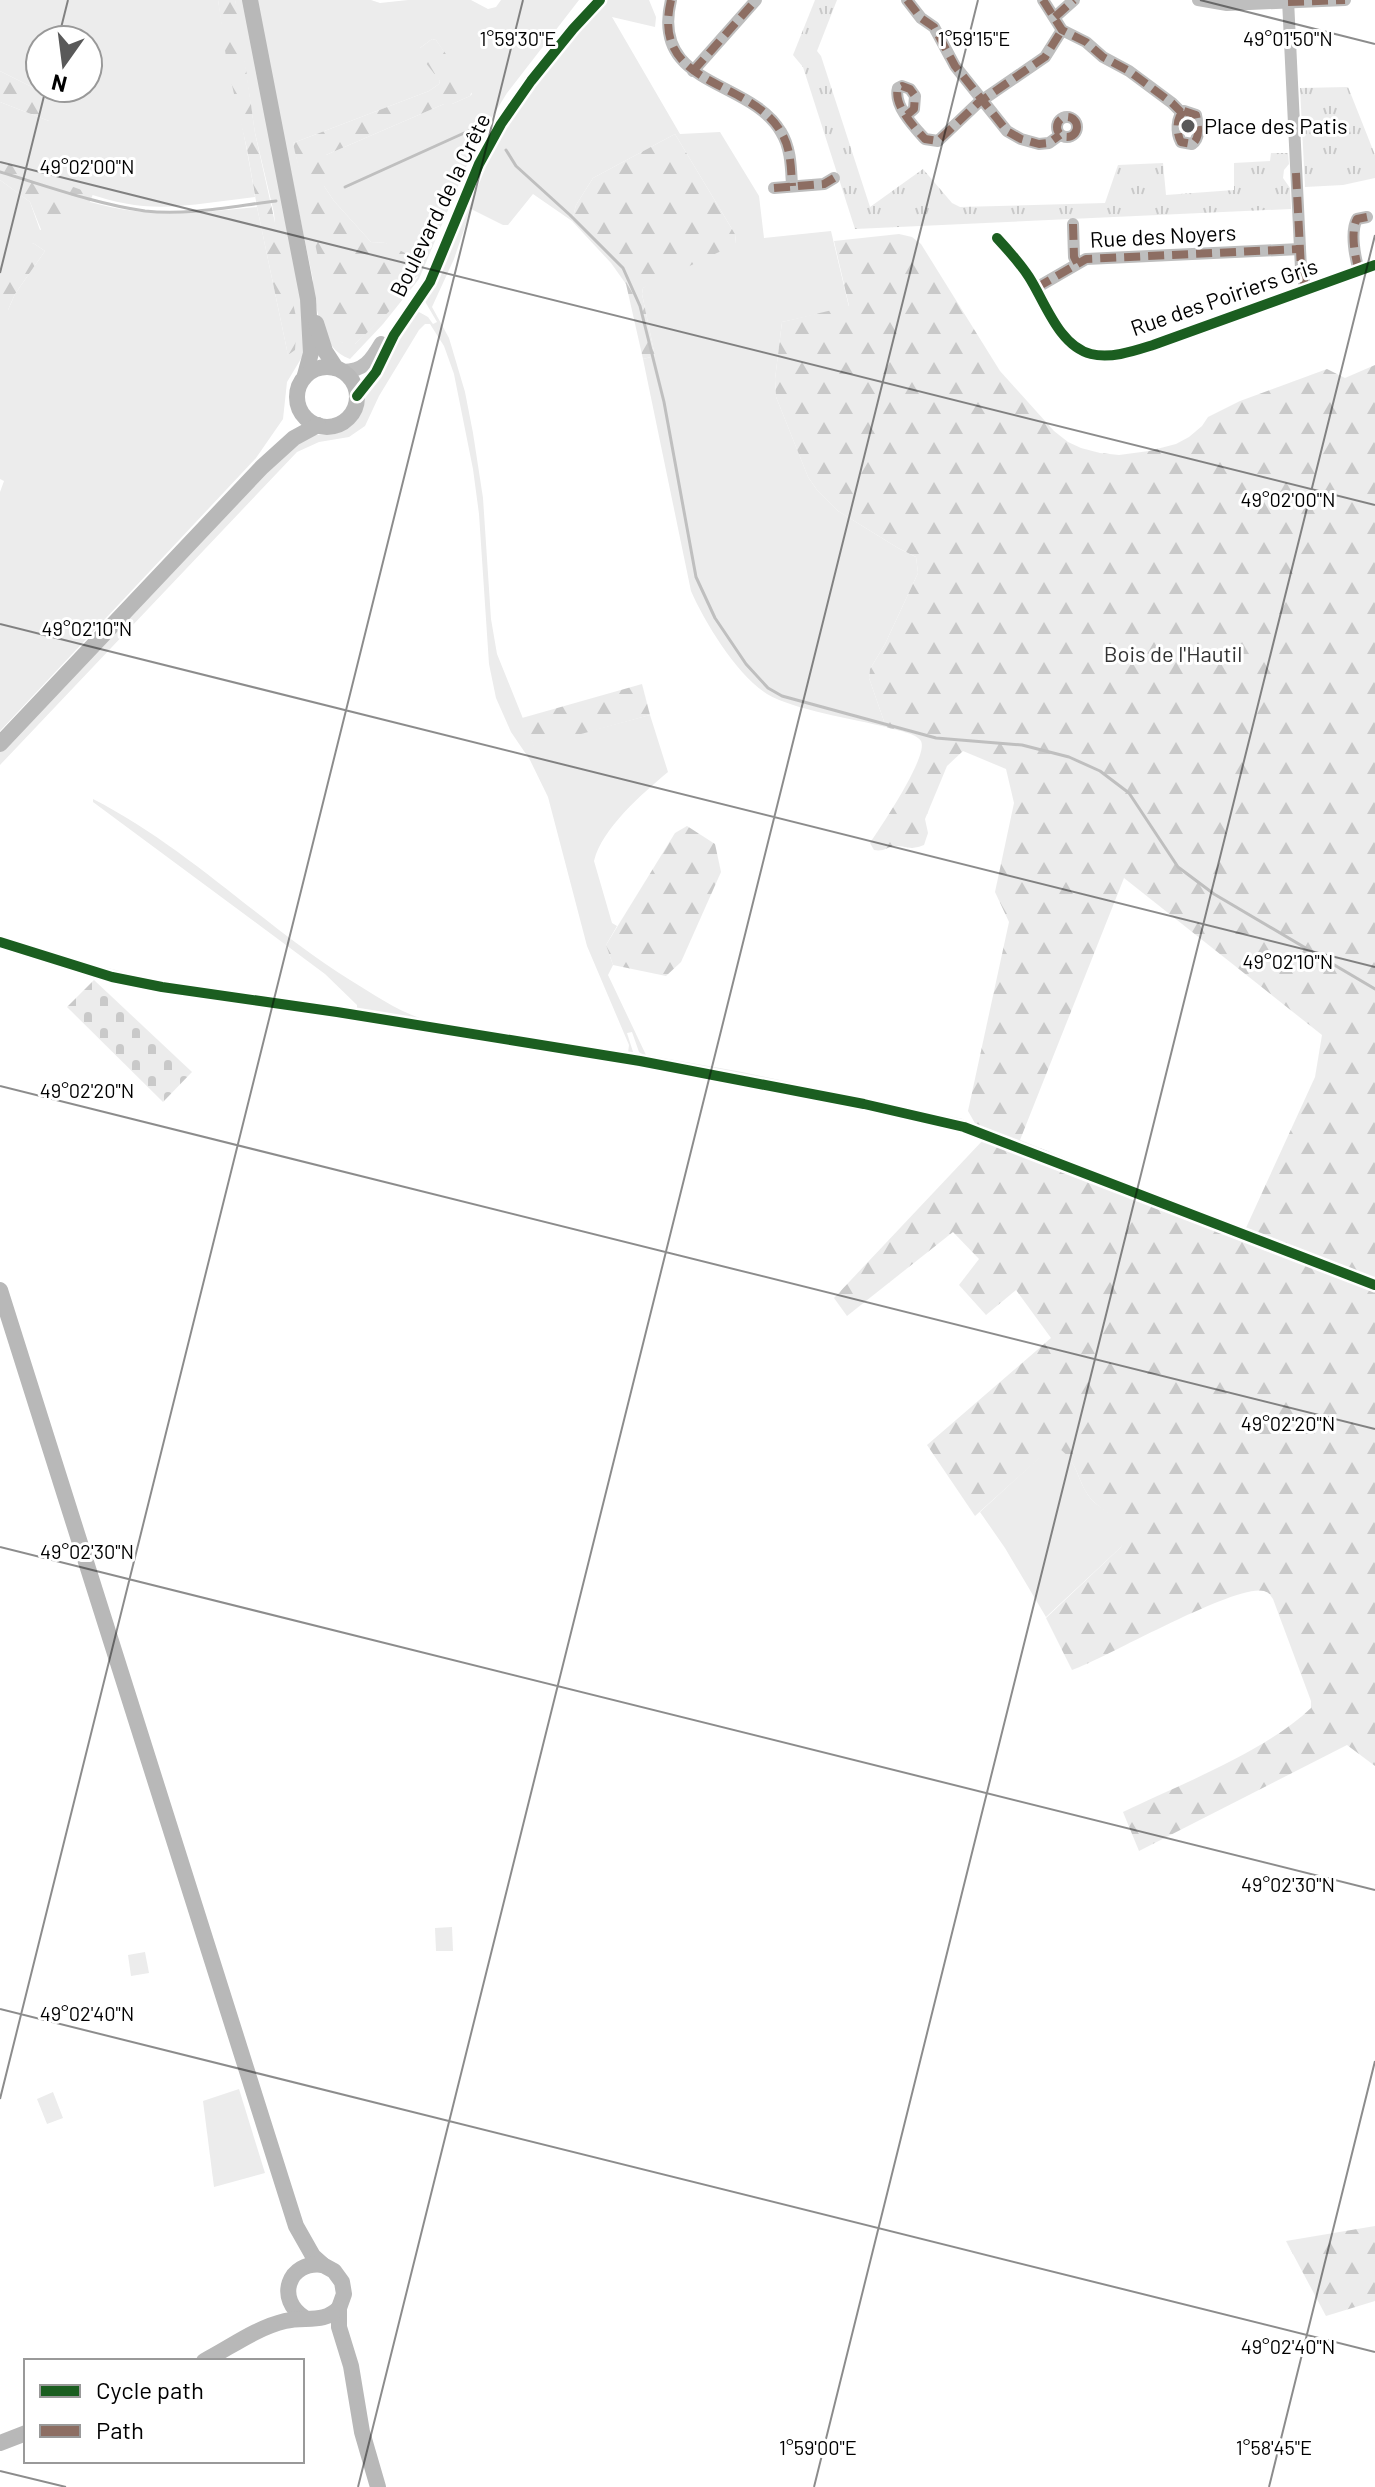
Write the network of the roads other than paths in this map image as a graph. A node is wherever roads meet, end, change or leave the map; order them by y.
1 (250, 0) edge
2 (589, 0) edge
3 (600, 0) edge
4 (671, 0) edge
5 (756, 0) edge
6 (907, 0) edge
7 (1043, 0) edge
8 (1074, 0) edge
9 (1198, 0) edge
10 (1345, 0) edge
11 (1288, 1) edge
12 (1055, 17) junction
13 (1062, 30) junction
14 (693, 71) junction
15 (982, 100) junction
16 (1181, 112) dead end
17 (907, 115) dead end
18 (1060, 135) dead end
19 (834, 178) dead end
20 (792, 186) junction
21 (774, 188) dead end
22 (1367, 217) dead end
23 (1073, 224) dead end
24 (997, 238) dead end
25 (1300, 249) junction
26 (1077, 263) junction
27 (1375, 265) edge
28 (1359, 271) junction
29 (1036, 288) junction
30 (1306, 290) junction
31 (308, 299) junction
32 (339, 370) junction
33 (305, 375) junction
34 (357, 396) junction
35 (298, 406) junction
36 (318, 425) junction
37 (262, 467) junction
38 (0, 744) edge
39 (0, 942) edge
40 (1375, 1285) edge
41 (0, 1290) edge
42 (296, 2226) junction
43 (323, 2265) junction
44 (297, 2271) junction
45 (289, 2298) junction
46 (339, 2308) junction
47 (310, 2319) junction
48 (258, 2331) junction
49 (348, 2355) junction
50 (208, 2359) edge
51 (24, 2434) edge
52 (0, 2443) edge
53 (378, 2487) edge

1 - 31 main road
2 - 32 street, Boulevard de la Crête
3 - 34 street, Boulevard de la Crête
4 - 14 street
5 - 14 street
6 - 15 street
7 - 12 street
8 - 12 street
9 - 11 street
10 - 11 street
11 - 25 street
12 - 13 street
13 - 15 street
13 - 16 street
14 - 20 street
15 - 17 street
15 - 18 street
19 - 20 street
20 - 21 street
22 - 28 street
23 - 26 street
24 - 29 street, Rue des Poiriers Gris
25 - 26 street, Rue des Noyers
25 - 30 street
26 - 29 street, Rue des Noyers
27 - 28 street, Rue des Poiriers Gris
28 - 30 street, Rue des Poiriers Gris
29 - 30 street, Rue des Poiriers Gris
31 - 32 main road
31 - 33 main road
32 - 33 main road
32 - 34 main road
33 - 35 main road
34 - 36 main road
35 - 36 main road
35 - 37 main road
36 - 37 main road
37 - 38 main road
39 - 40 street
41 - 42 main road
42 - 43 main road
42 - 44 main road
43 - 44 main road
43 - 46 main road
44 - 45 main road
45 - 47 main road
45 - 48 main road
46 - 47 main road
46 - 49 main road
47 - 48 main road
47 - 49 main road
48 - 50 main road
49 - 53 main road
51 - 52 main road

